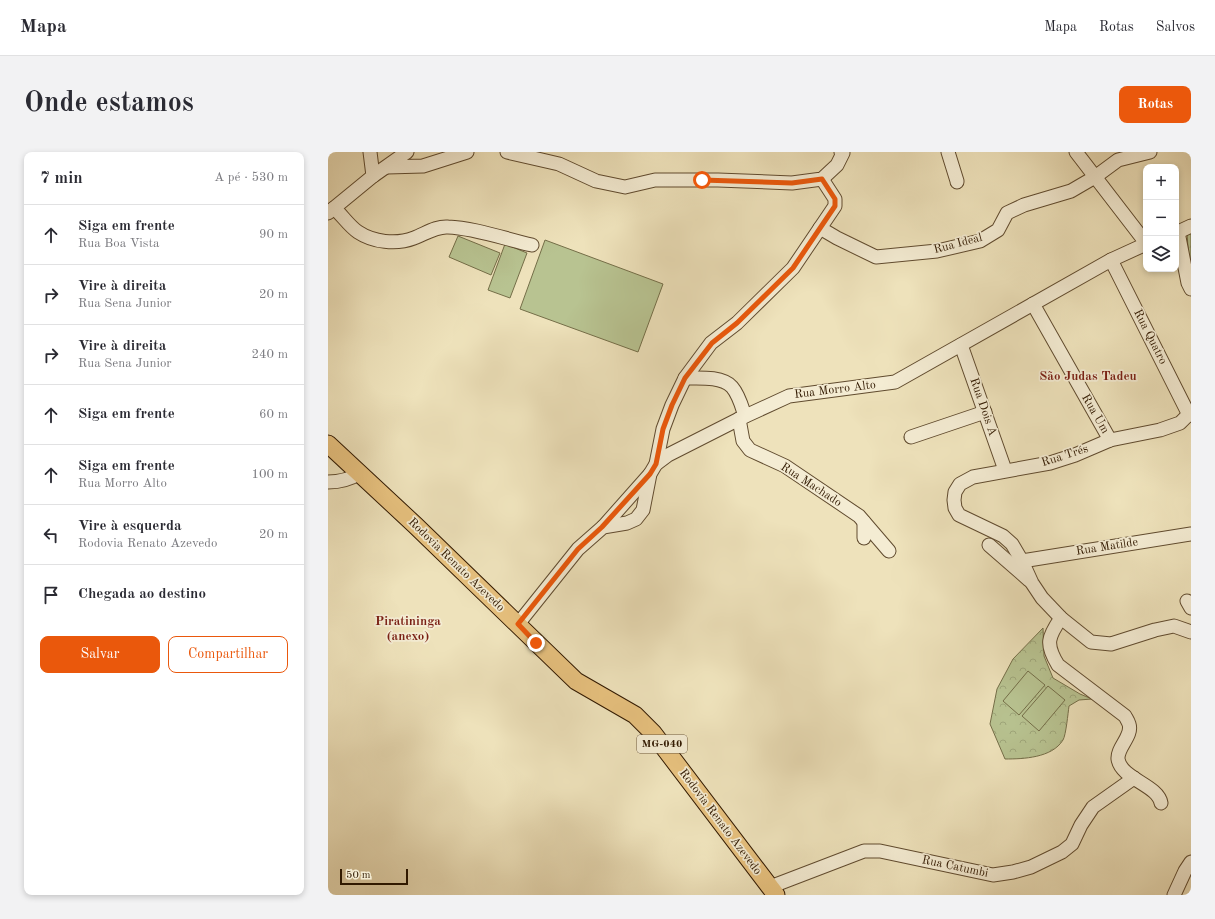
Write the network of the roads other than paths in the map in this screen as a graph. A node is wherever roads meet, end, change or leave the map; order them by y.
1 (370, 152) edge
2 (407, 152) edge
3 (467, 152) edge
4 (508, 152) edge
5 (841, 152) edge
6 (948, 152) edge
7 (1076, 152) edge
8 (1150, 152) edge
9 (387, 167) junction
10 (373, 176) junction
11 (1094, 177) junction
12 (822, 179) junction
13 (956, 182) dead end
14 (331, 210) edge
15 (1191, 226) edge
16 (820, 228) junction
17 (1179, 232) edge
18 (1178, 236) edge
19 (1143, 239) edge
20 (1143, 244) edge
21 (532, 245) dead end
22 (1111, 260) junction
23 (1191, 289) edge
24 (1033, 304) junction
25 (961, 345) junction
26 (685, 378) junction
27 (985, 412) junction
28 (1190, 413) edge
29 (742, 417) junction
30 (911, 438) dead end
31 (1110, 440) junction
32 (328, 444) edge
33 (653, 469) junction
34 (1005, 470) junction
35 (360, 473) junction
36 (328, 482) edge
37 (864, 522) junction
38 (602, 527) junction
39 (1191, 534) edge
40 (864, 538) dead end
41 (989, 545) dead end
42 (890, 551) dead end
43 (1022, 561) junction
44 (1032, 583) junction
45 (1061, 618) junction
46 (518, 624) junction
47 (1191, 632) edge
48 (1134, 778) junction
49 (1160, 803) dead end
50 (1191, 862) edge
51 (773, 891) edge
52 (1174, 895) edge

1 - 10 street
2 - 9 street
3 - 9 street
4 - 12 street
5 - 12 street
6 - 13 street
7 - 11 street
8 - 11 street, Rua Ideal
9 - 10 street
10 - 14 street
11 - 16 street, Rua Ideal
11 - 19 street
12 - 16 street
14 - 21 street
15 - 17 street
16 - 26 street
18 - 23 street
20 - 22 street, Rua Morro Alto
22 - 24 street, Rua Morro Alto
22 - 28 street, Rua Quatro
24 - 25 street, Rua Morro Alto
24 - 31 street, Rua Um
25 - 27 street, Rua Dois A
25 - 29 street, Rua Morro Alto
26 - 29 street, Rua Machado
26 - 33 street
27 - 30 street
27 - 34 street, Rua Dois A
28 - 31 street, Rua Trés
29 - 33 street, Rua Morro Alto
29 - 37 street, Rua Machado
31 - 34 street, Rua Trés
32 - 35 main road, Rodovia Renato Azevedo / MG-040
33 - 38 street, Rua Morro Alto
33 - 38 street
34 - 43 street, Rua Trés
35 - 36 street
35 - 46 main road, Rodovia Renato Azevedo / MG-040
37 - 40 street
37 - 42 street, Rua Machado
38 - 46 street
39 - 43 street, Rua Matilde
41 - 44 street
43 - 44 street
44 - 45 street
45 - 47 street
45 - 48 street
46 - 51 main road, Rodovia Renato Azevedo / MG-040
48 - 49 street
48 - 51 street, Rua Catumbi
50 - 52 street

